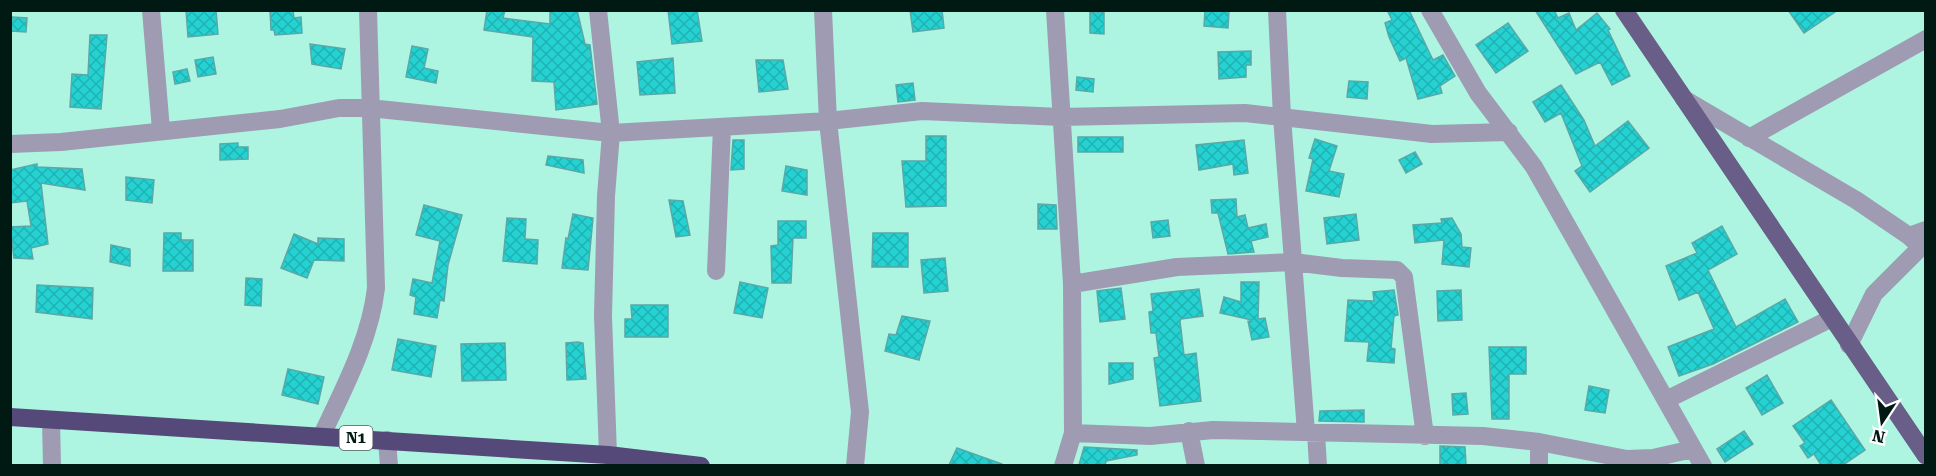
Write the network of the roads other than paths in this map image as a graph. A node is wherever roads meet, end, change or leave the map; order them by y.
1 (151, 10) edge
2 (368, 10) edge
3 (598, 10) edge
4 (823, 10) edge
5 (1055, 10) edge
6 (1277, 10) edge
7 (1430, 10) edge
8 (1624, 10) edge
9 (1926, 39) edge
10 (1684, 99) junction
11 (369, 108) junction
12 (1061, 117) junction
13 (1282, 117) junction
14 (828, 121) junction
15 (722, 127) junction
16 (161, 130) junction
17 (1509, 132) junction
18 (611, 133) junction
19 (1749, 138) junction
20 (10, 144) edge
21 (1917, 233) edge
22 (1293, 262) junction
23 (716, 271) dead end
24 (1072, 284) junction
25 (1832, 318) junction
26 (1849, 345) junction
27 (1666, 400) junction
28 (10, 417) edge
29 (51, 420) junction
30 (1189, 431) junction
31 (1311, 432) junction
32 (1073, 433) junction
33 (322, 435) junction
34 (1425, 436) junction
35 (387, 440) junction
36 (1539, 442) junction
37 (1693, 449) junction
38 (608, 455) junction
39 (1926, 456) edge
40 (1653, 462) edge
41 (52, 465) edge
42 (389, 465) edge
43 (701, 465) edge
44 (855, 465) edge
45 (1063, 465) edge
46 (1196, 465) edge
47 (1318, 465) edge
48 (1539, 465) edge
49 (1703, 465) edge

1 - 16 street
2 - 11 street
3 - 18 street
4 - 14 street
5 - 12 street
6 - 13 street
7 - 17 street
8 - 10 main road
9 - 19 street
10 - 19 street
10 - 25 main road
11 - 16 street
11 - 18 street
11 - 33 street
12 - 13 street
12 - 14 street
12 - 24 street
13 - 17 street
13 - 22 street
14 - 15 street
14 - 44 street
15 - 18 street
15 - 23 street
16 - 20 street
17 - 27 street
18 - 38 street
19 - 21 street
21 - 26 street
22 - 24 street
22 - 31 street
22 - 34 street
24 - 32 street
25 - 26 main road
25 - 27 street
26 - 39 main road
27 - 37 street
28 - 29 highway, N1
29 - 33 highway, N1
29 - 41 street
30 - 31 street
30 - 32 street
30 - 46 street
31 - 34 street
31 - 47 street
32 - 45 street
33 - 35 highway, N1
34 - 36 street
35 - 38 highway, N1
35 - 42 street
36 - 40 street
36 - 48 street
37 - 40 street
37 - 49 street
38 - 43 highway, N1

